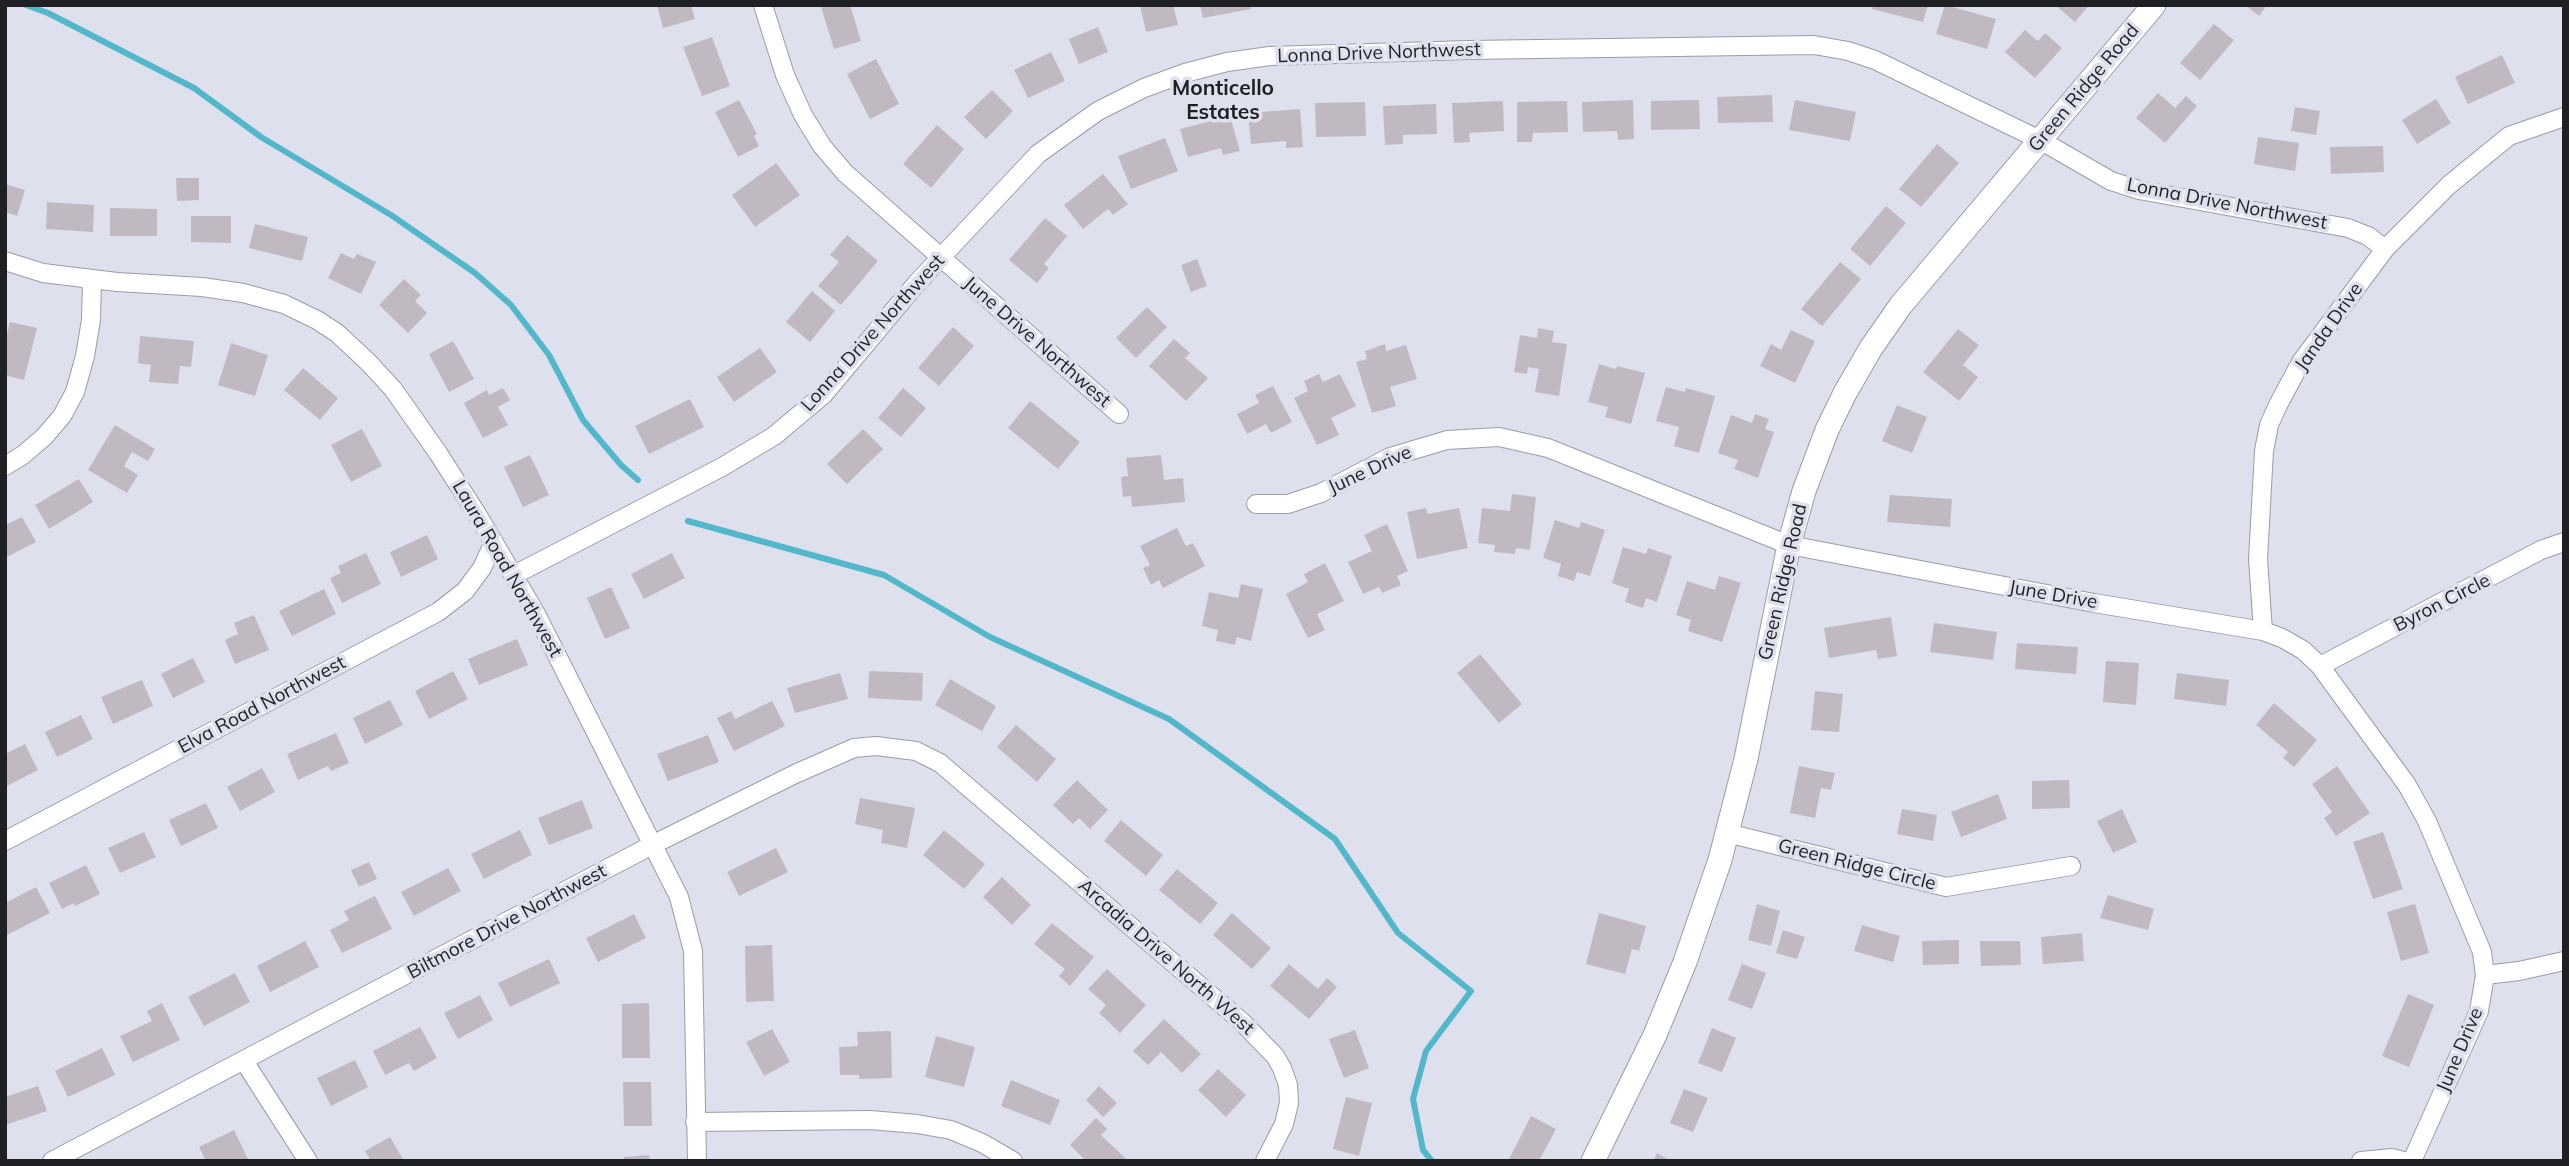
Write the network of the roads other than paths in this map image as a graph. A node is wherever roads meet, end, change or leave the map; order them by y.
1 (763, 5) edge
2 (2154, 5) edge
3 (2564, 117) edge
4 (2040, 140) junction
5 (2385, 249) junction
6 (941, 258) junction
7 (5, 261) edge
8 (92, 279) junction
9 (1119, 414) dead end
10 (5, 466) edge
11 (1256, 505) dead end
12 (494, 542) junction
13 (2564, 542) edge
14 (1788, 545) junction
15 (514, 575) junction
16 (2263, 631) junction
17 (2320, 666) junction
18 (969, 787) joint
19 (1727, 833) junction
20 (5, 841) edge
21 (654, 844) junction
22 (2071, 866) dead end
23 (2564, 961) edge
24 (2484, 975) junction
25 (244, 1061) junction
26 (695, 1122) junction
27 (52, 1161) edge
28 (308, 1161) edge
29 (697, 1161) edge
30 (1013, 1161) edge
31 (1265, 1161) edge
32 (1592, 1161) edge
33 (2361, 1161) edge
34 (2403, 1161) edge
35 (2412, 1161) edge

1 - 6 street, June Drive Northwest
2 - 4 street, Green Ridge Road
3 - 5 street, Janda Drive
4 - 5 street, Lonna Drive Northwest
4 - 6 street, Lonna Drive Northwest
4 - 14 street, Green Ridge Road
5 - 16 street, Janda Drive
6 - 9 street, June Drive Northwest
6 - 15 street, Lonna Drive Northwest
7 - 8 street, Laura Road Northwest
8 - 10 street
8 - 12 street, Laura Road Northwest
11 - 14 street, June Drive
12 - 15 street, Laura Road Northwest
12 - 20 street, Elva Road Northwest
13 - 17 street, Byron Circle
14 - 16 street, June Drive
14 - 19 street, Green Ridge Road
15 - 21 street, Laura Road Northwest
16 - 17 street, June Drive
17 - 24 street, June Drive
18 - 21 street, Biltmore Drive Northwest
18 - 31 street, Arcadia Drive North West
19 - 22 street, Green Ridge Circle
19 - 32 street, Green Ridge Road
21 - 25 street, Biltmore Drive Northwest
21 - 26 street, Laura Road Northwest
23 - 24 street
24 - 35 street, June Drive
25 - 27 street, Biltmore Drive Northwest
25 - 28 street
26 - 29 street, Laura Road Northwest
26 - 30 street
33 - 34 street

